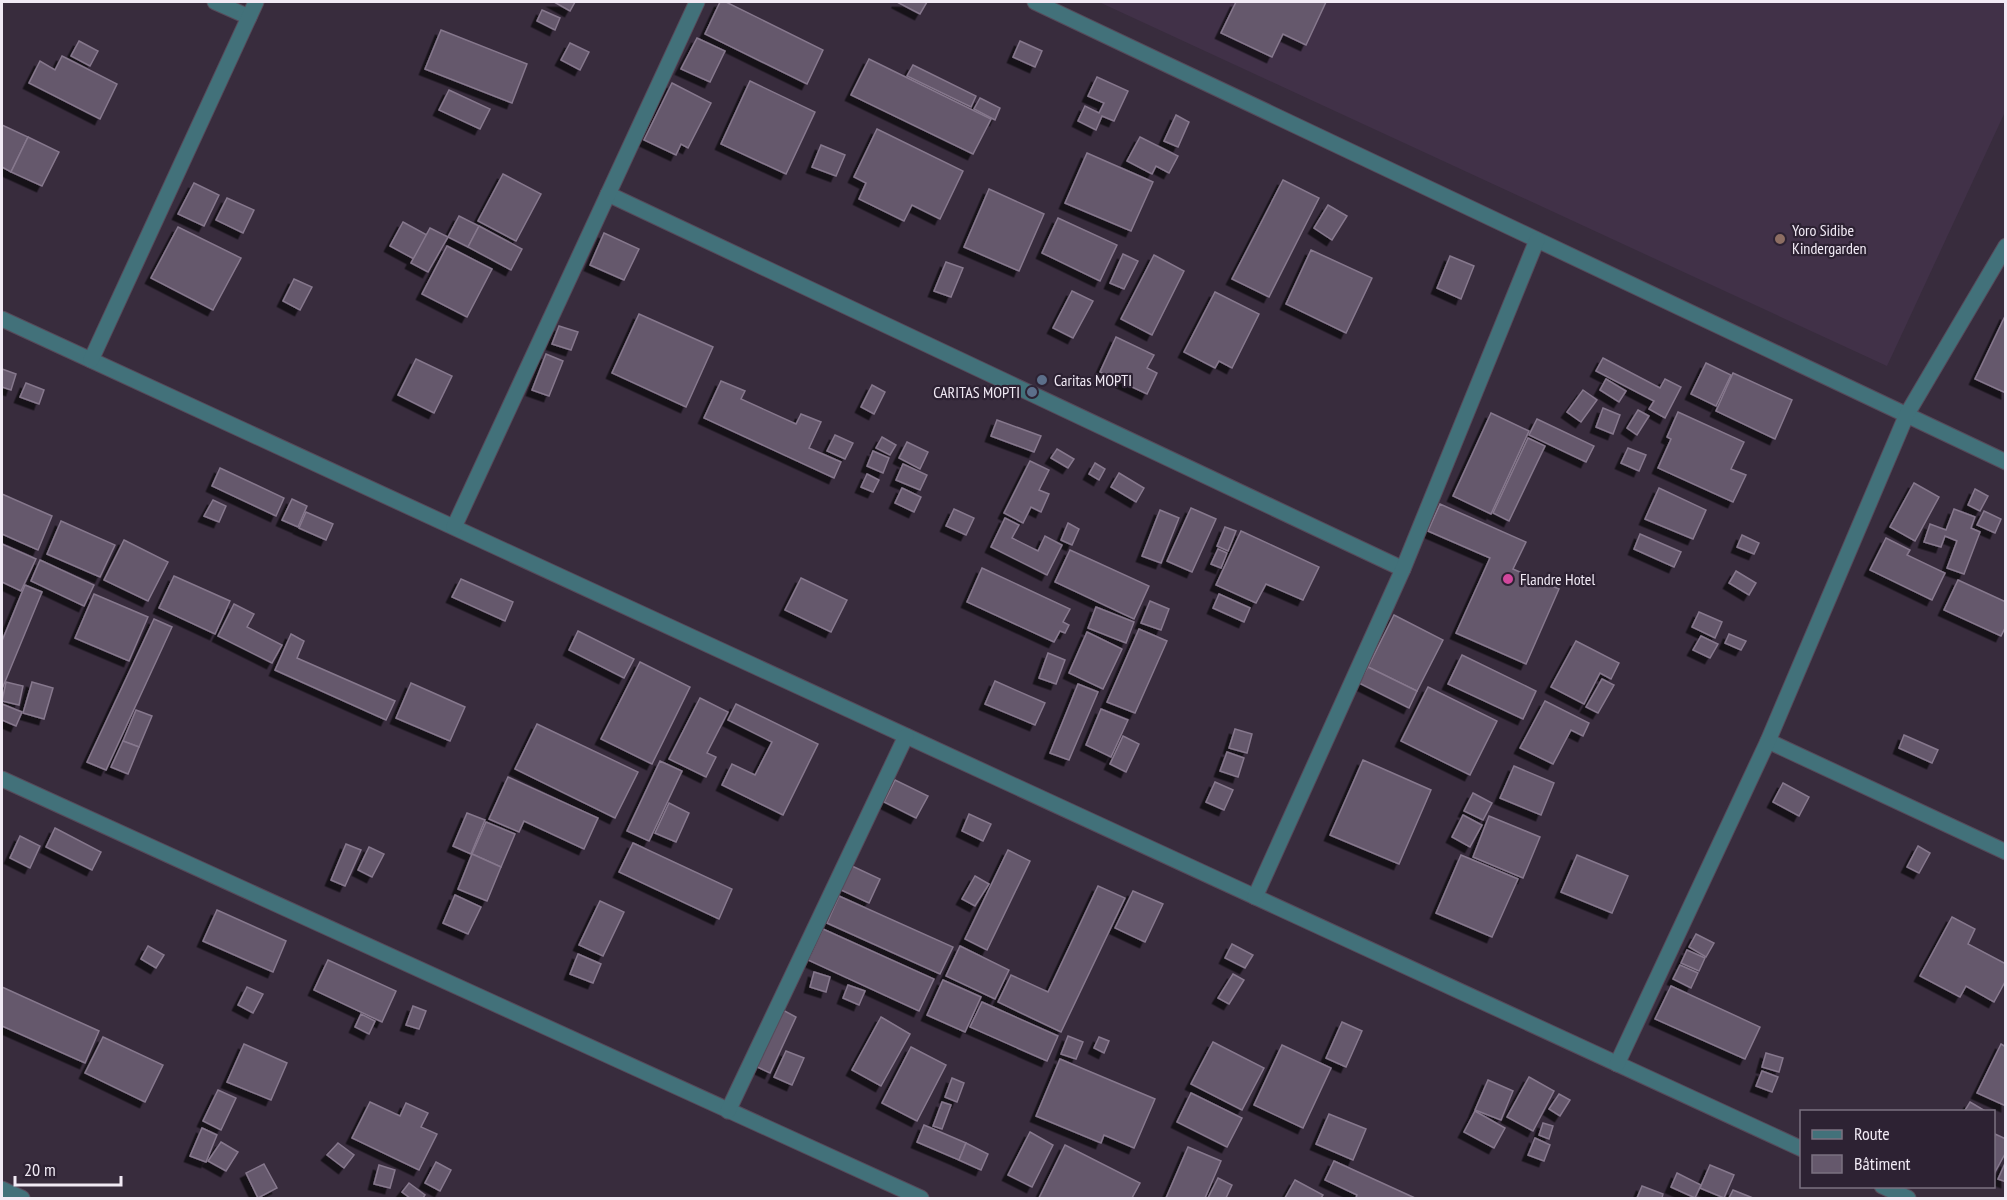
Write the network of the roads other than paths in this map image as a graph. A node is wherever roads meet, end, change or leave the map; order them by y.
1 (215, 2) edge
2 (256, 2) edge
3 (697, 2) edge
4 (1035, 2) edge
5 (249, 17) junction
6 (608, 194) junction
7 (1537, 240) junction
8 (2006, 246) edge
9 (2, 319) edge
10 (91, 360) junction
11 (1907, 414) junction
12 (2006, 462) edge
13 (454, 528) junction
14 (1403, 569) junction
15 (906, 736) junction
16 (1767, 741) junction
17 (2, 779) edge
18 (2006, 852) edge
19 (1255, 897) junction
20 (1617, 1064) junction
21 (728, 1111) junction
22 (1800, 1148) edge
23 (1886, 1188) edge
24 (2, 1189) edge
25 (22, 1198) edge
26 (921, 1198) edge
27 (1908, 1198) edge

1 - 5 street
2 - 5 street
3 - 6 street
4 - 7 street
5 - 10 street
6 - 13 street
6 - 14 street
7 - 11 street
7 - 14 street
8 - 11 street
9 - 10 street
10 - 13 street
11 - 12 street
11 - 16 street
13 - 15 street
14 - 19 street
15 - 19 street
15 - 21 street
16 - 18 street
16 - 20 street
17 - 21 street
19 - 20 street
20 - 22 street
21 - 26 street
23 - 27 street
24 - 25 street

